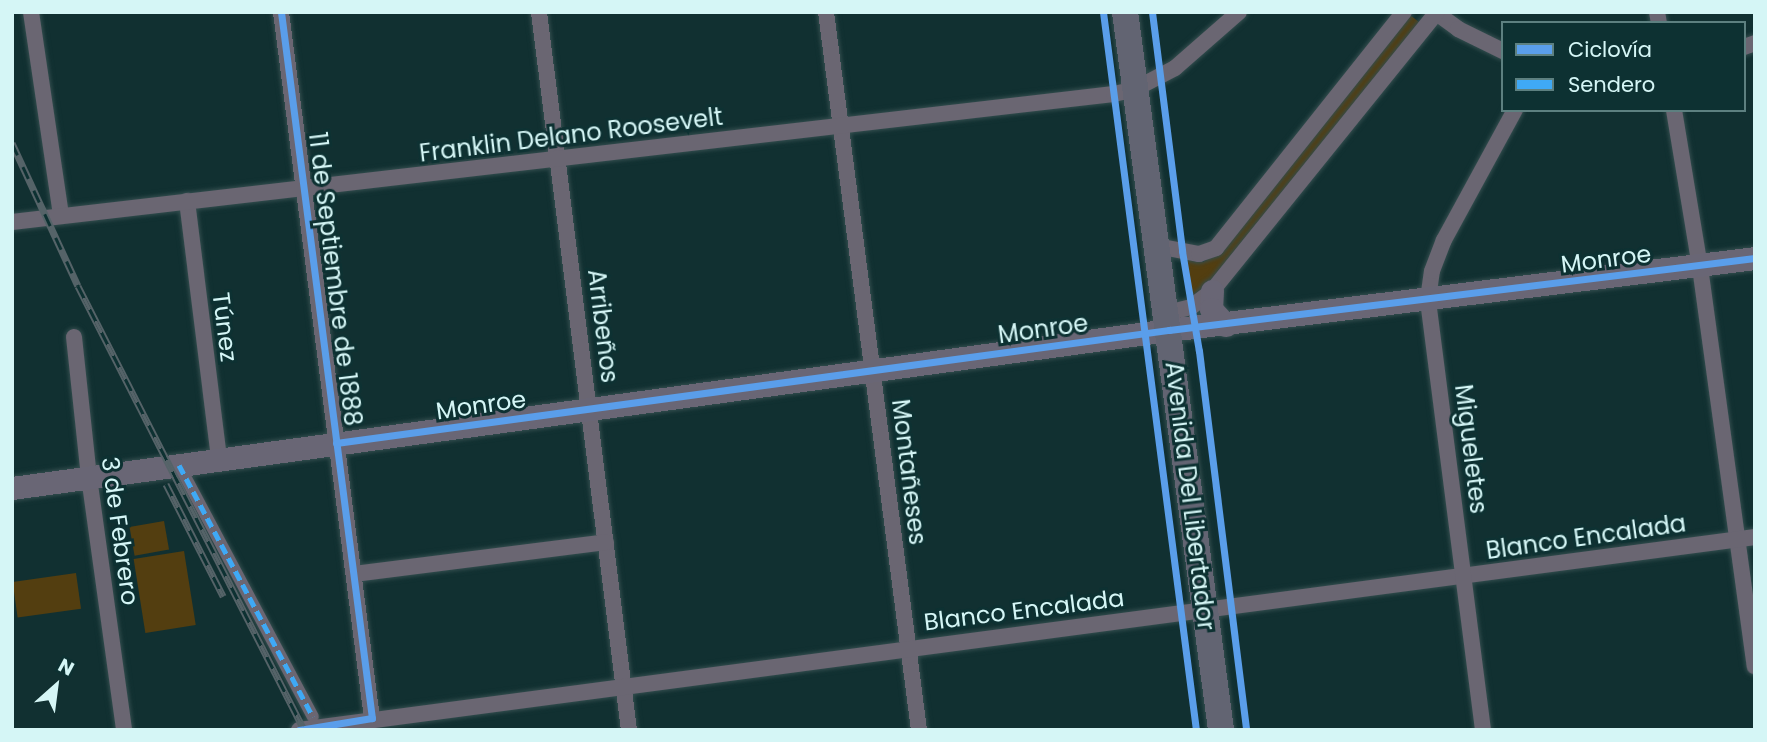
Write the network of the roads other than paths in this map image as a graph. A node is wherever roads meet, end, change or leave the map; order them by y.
1 (31, 12) edge
2 (281, 12) edge
3 (539, 12) edge
4 (826, 12) edge
5 (1125, 12) edge
6 (1239, 12) edge
7 (1404, 12) edge
8 (1436, 13) edge
9 (1501, 50) edge
10 (1135, 89) junction
11 (1514, 112) edge
12 (1674, 112) edge
13 (840, 127) junction
14 (558, 159) junction
15 (305, 188) junction
16 (187, 201) junction
17 (61, 216) junction
18 (12, 222) edge
19 (1157, 246) junction
20 (1755, 258) edge
21 (1700, 267) junction
22 (1212, 291) junction
23 (1428, 299) junction
24 (1168, 322) junction
25 (1226, 325) junction
26 (74, 337) dead end
27 (873, 373) junction
28 (591, 409) junction
29 (336, 443) junction
30 (219, 459) junction
31 (179, 465) junction
32 (89, 477) junction
33 (12, 488) edge
34 (1747, 538) edge
35 (606, 542) junction
36 (354, 573) junction
37 (1465, 576) junction
38 (1205, 610) junction
39 (909, 648) junction
40 (1755, 666) edge
41 (624, 687) junction
42 (313, 717) dead end
43 (372, 718) junction
44 (355, 725) edge
45 (124, 730) edge
46 (299, 730) edge
47 (629, 730) edge
48 (919, 730) edge
49 (1221, 730) edge
50 (1483, 730) edge

1 - 17 street
2 - 15 street, 11 de Septiembre de 1888
3 - 14 street, Arribeños
4 - 13 street, Montañeses
5 - 10 main road, Avenida Del Libertador
6 - 10 street, Franklin Delano Roosevelt
7 - 19 street
8 - 9 street
8 - 22 street
10 - 13 street, Franklin Delano Roosevelt
10 - 19 main road, Avenida Del Libertador
11 - 23 street, Migueletes
12 - 21 street
13 - 14 street, Franklin Delano Roosevelt
13 - 27 street, Montañeses
14 - 15 street, Franklin Delano Roosevelt
14 - 28 street, Arribeños
15 - 16 street, Franklin Delano Roosevelt
15 - 29 street, 11 de Septiembre de 1888
16 - 17 street, Franklin Delano Roosevelt
16 - 30 street, Túnez
17 - 18 street, Franklin Delano Roosevelt
19 - 24 main road, Avenida Del Libertador
20 - 21 main road, Monroe
21 - 23 main road, Monroe
21 - 34 street
22 - 24 street
22 - 25 main road
23 - 25 main road, Monroe
23 - 37 street, Migueletes
24 - 25 main road, Monroe
24 - 27 main road, Monroe
24 - 38 main road, Avenida Del Libertador
26 - 32 street, 3 de Febrero
27 - 28 main road, Monroe
27 - 39 street, Montañeses
28 - 29 main road, Monroe
28 - 35 street, Arribeños
29 - 30 main road, Monroe
29 - 36 street, 11 de Septiembre de 1888
30 - 31 main road, Monroe
31 - 32 main road, Monroe
31 - 42 street
32 - 33 main road, Monroe
32 - 45 street, 3 de Febrero
34 - 37 street, Blanco Encalada
34 - 40 street
35 - 36 street
35 - 41 street, Arribeños
36 - 43 street, 11 de Septiembre de 1888
37 - 38 street, Blanco Encalada
37 - 50 street, Migueletes
38 - 39 street, Blanco Encalada
38 - 49 main road, Avenida Del Libertador
39 - 41 street, Blanco Encalada
39 - 48 street, Montañeses
41 - 43 street, Blanco Encalada
41 - 47 street, Arribeños
43 - 44 street, Blanco Encalada
44 - 46 street, Blanco Encalada

